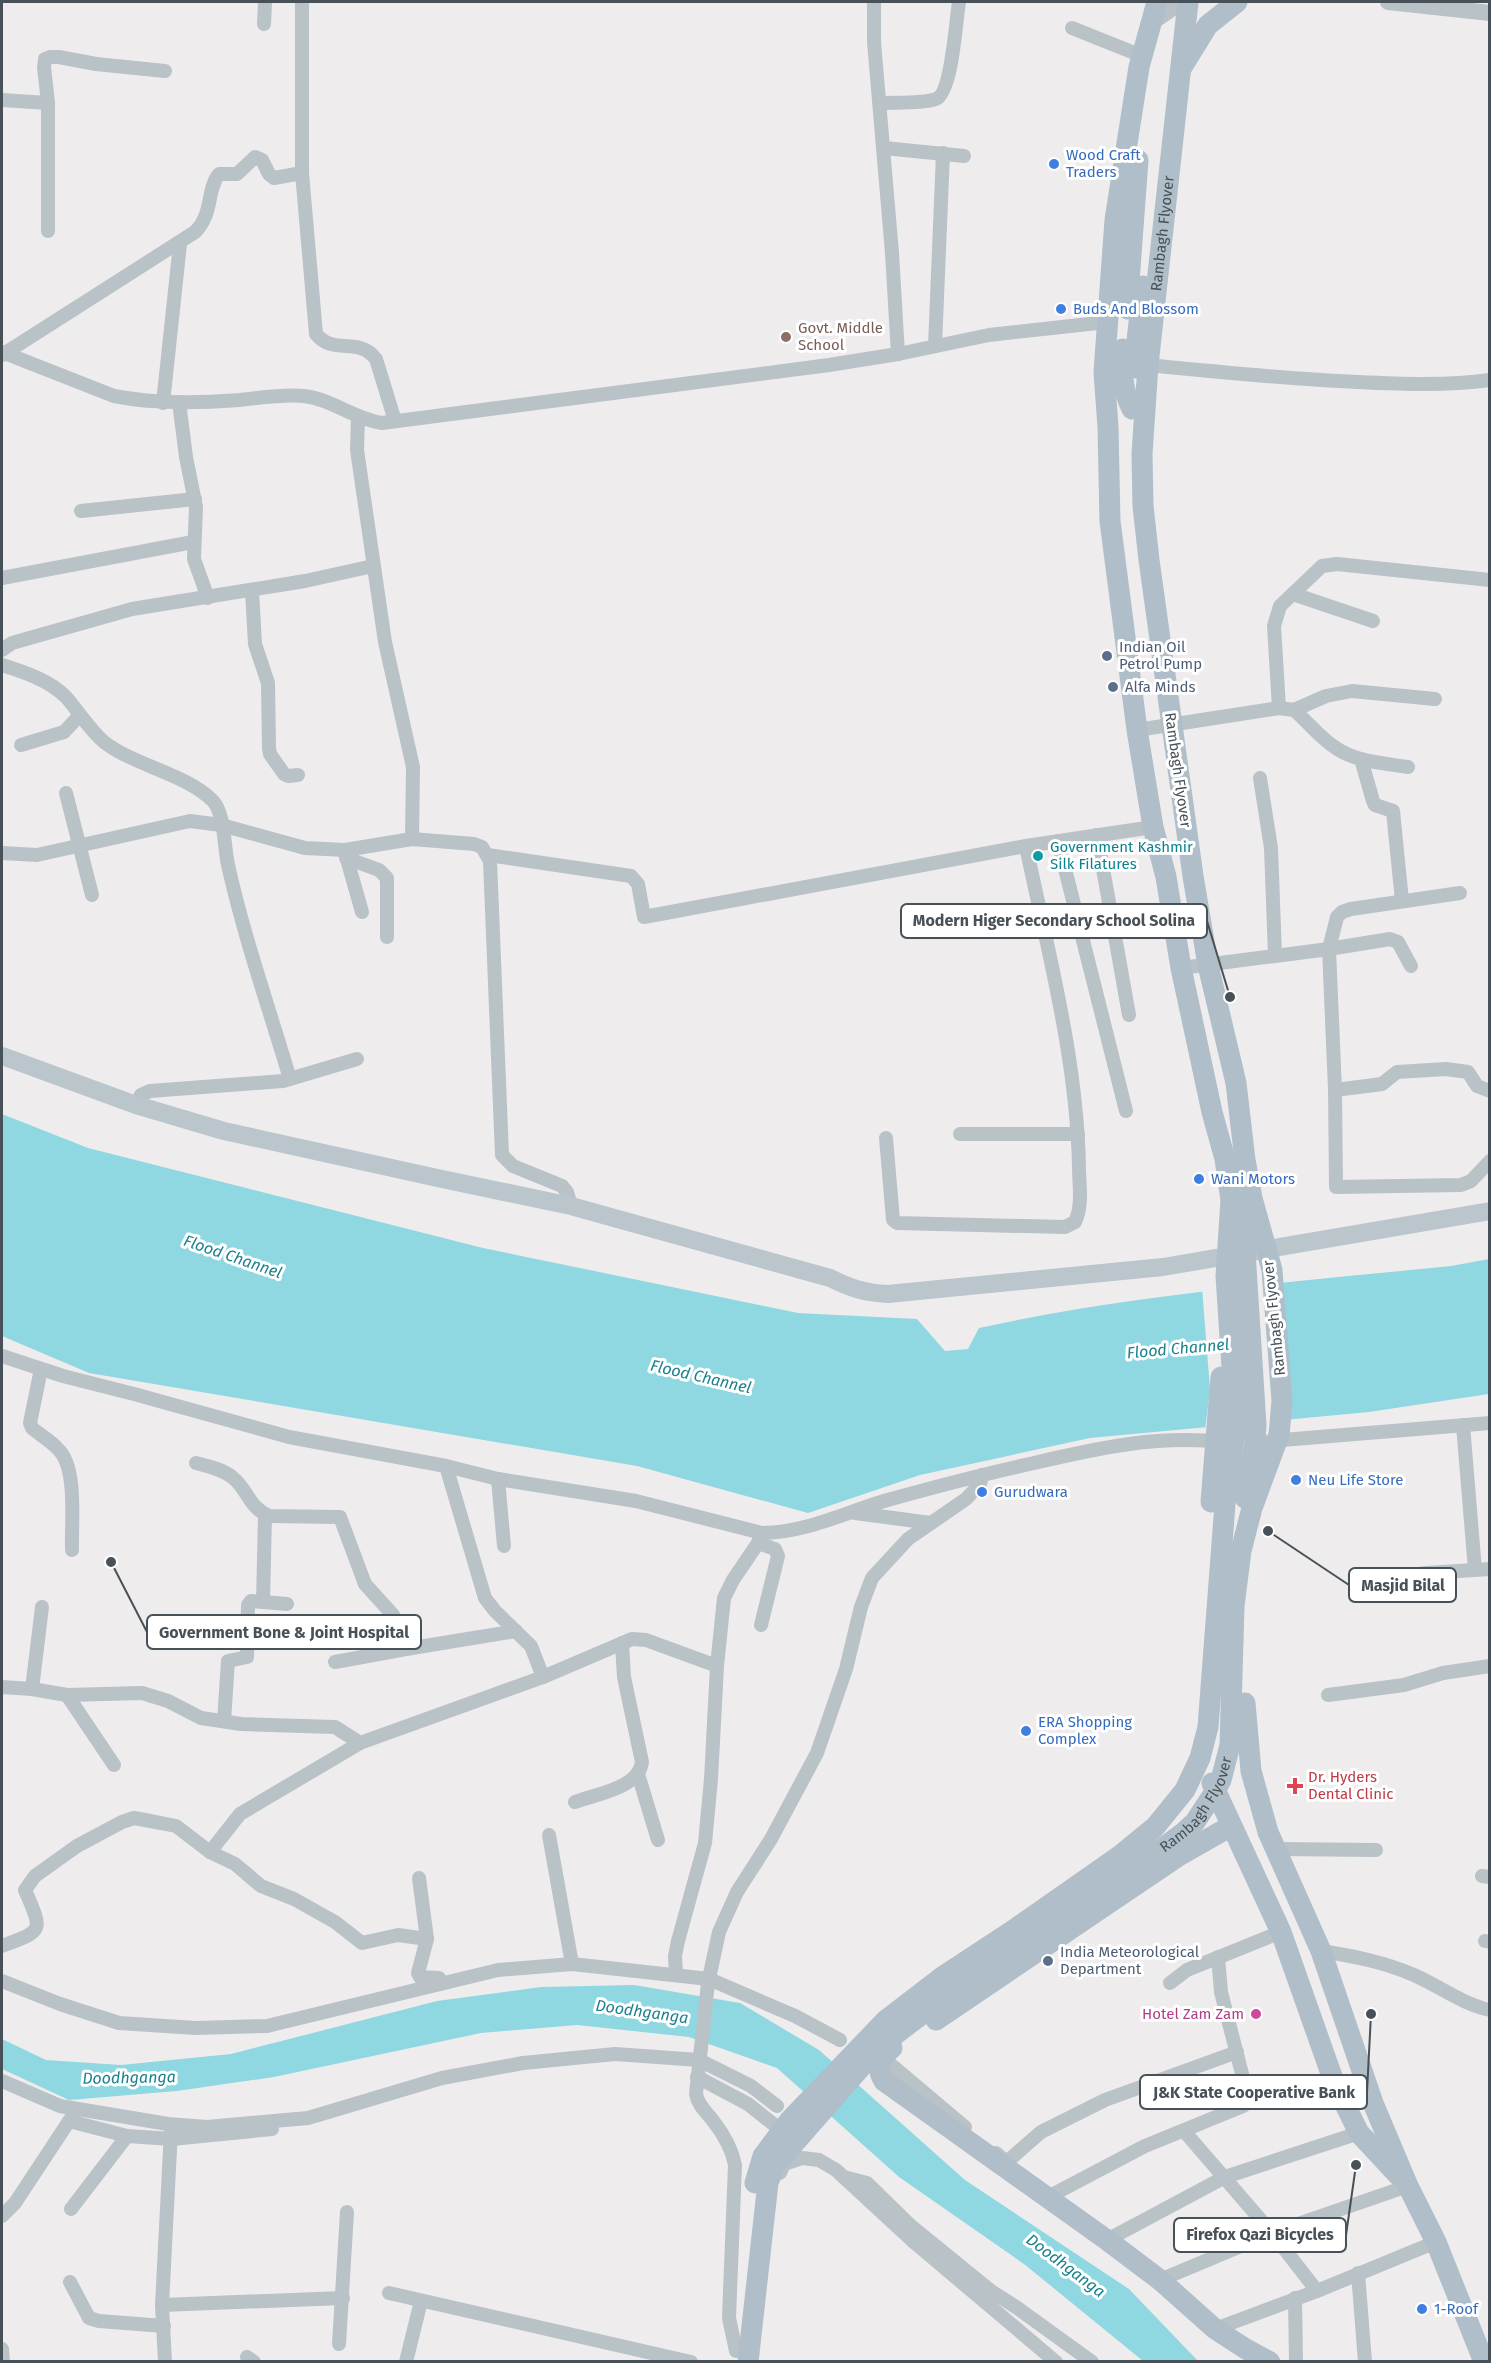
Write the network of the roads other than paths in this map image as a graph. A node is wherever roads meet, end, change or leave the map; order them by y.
1 (265, 2) edge
2 (302, 2) edge
3 (874, 2) edge
4 (959, 2) edge
5 (1175, 2) edge
6 (1182, 2) edge
7 (1188, 2) edge
8 (1237, 2) edge
9 (1248, 2) edge
10 (1388, 2) edge
11 (1155, 11) edge
12 (1490, 13) edge
13 (264, 24) dead end
14 (1072, 28) dead end
15 (1175, 36) junction
16 (1143, 56) junction
17 (165, 71) dead end
18 (1178, 74) junction
19 (1137, 77) junction
20 (2, 100) edge
21 (48, 103) junction
22 (880, 103) junction
23 (884, 148) junction
24 (943, 153) junction
25 (964, 156) dead end
26 (302, 173) junction
27 (48, 231) dead end
28 (180, 244) junction
29 (1107, 322) junction
30 (935, 346) junction
31 (3, 353) edge
32 (898, 354) junction
33 (1148, 365) junction
34 (1490, 380) edge
35 (179, 402) junction
36 (163, 403) junction
37 (1132, 409) junction
38 (358, 417) junction
39 (395, 422) junction
40 (195, 499) junction
41 (81, 511) dead end
42 (193, 542) junction
43 (373, 566) junction
44 (2, 578) edge
45 (1490, 580) edge
46 (252, 591) junction
47 (1293, 594) junction
48 (208, 598) junction
49 (1373, 621) dead end
50 (2, 650) edge
51 (2, 665) edge
52 (1435, 699) dead end
53 (1279, 708) junction
54 (1294, 710) junction
55 (80, 715) junction
56 (1163, 726) junction
57 (1137, 730) junction
58 (21, 746) dead end
59 (1361, 759) junction
60 (1407, 767) dead end
61 (298, 775) dead end
62 (1260, 778) dead end
63 (66, 793) dead end
64 (221, 825) junction
65 (1153, 827) junction
66 (1097, 835) junction
67 (412, 839) junction
68 (1058, 842) junction
69 (78, 846) junction
70 (1026, 846) junction
71 (2, 853) edge
72 (345, 854) junction
73 (488, 855) junction
74 (1460, 893) dead end
75 (92, 895) dead end
76 (1402, 901) junction
77 (362, 912) dead end
78 (387, 937) dead end
79 (1329, 949) junction
80 (1275, 955) junction
81 (1202, 965) junction
82 (1411, 966) dead end
83 (1181, 968) junction
84 (1129, 1015) dead end
85 (2, 1056) edge
86 (357, 1059) dead end
87 (290, 1078) junction
88 (1335, 1090) junction
89 (1489, 1091) edge
90 (136, 1105) junction
91 (1126, 1111) dead end
92 (960, 1134) dead end
93 (1078, 1134) junction
94 (886, 1138) dead end
95 (1490, 1161) edge
96 (571, 1206) junction
97 (1490, 1211) edge
98 (1236, 1265) junction
99 (2, 1356) edge
100 (41, 1369) junction
101 (1490, 1423) edge
102 (1463, 1425) junction
103 (1245, 1434) junction
104 (196, 1463) dead end
105 (446, 1466) junction
106 (982, 1475) junction
107 (498, 1479) junction
108 (850, 1512) junction
109 (265, 1515) junction
110 (931, 1523) junction
111 (760, 1538) junction
112 (504, 1546) dead end
113 (72, 1550) dead end
114 (1490, 1569) edge
115 (1475, 1570) junction
116 (1407, 1583) dead end
117 (264, 1602) junction
118 (287, 1604) dead end
119 (42, 1607) dead end
120 (761, 1625) dead end
121 (516, 1631) junction
122 (622, 1643) junction
123 (406, 1649) junction
124 (335, 1662) dead end
125 (717, 1666) junction
126 (1490, 1666) edge
127 (543, 1677) junction
128 (2, 1687) edge
129 (32, 1689) junction
130 (67, 1695) junction
131 (1328, 1695) dead end
132 (224, 1721) junction
133 (360, 1743) junction
134 (1230, 1745) junction
135 (1200, 1758) junction
136 (114, 1765) dead end
137 (638, 1774) junction
138 (575, 1802) dead end
139 (1229, 1822) junction
140 (549, 1835) dead end
141 (658, 1840) dead end
142 (1276, 1849) junction
143 (1376, 1850) dead end
144 (210, 1852) junction
145 (1285, 1869) junction
146 (419, 1878) dead end
147 (1258, 1884) junction
148 (1281, 1932) junction
149 (428, 1939) junction
150 (2, 1946) edge
151 (1315, 1949) junction
152 (1218, 1957) junction
153 (572, 1964) junction
154 (980, 1970) junction
155 (676, 1974) junction
156 (463, 1978) junction
157 (2, 1980) edge
158 (709, 1981) junction
159 (1170, 1983) dead end
160 (1490, 2010) edge
161 (892, 2026) junction
162 (863, 2050) junction
163 (1237, 2052) junction
164 (700, 2054) junction
165 (697, 2077) junction
166 (2, 2081) edge
167 (777, 2106) dead end
168 (73, 2115) junction
169 (308, 2118) junction
170 (171, 2124) junction
171 (1184, 2131) junction
172 (1359, 2133) junction
173 (790, 2134) junction
174 (127, 2136) junction
175 (172, 2139) junction
176 (819, 2160) junction
177 (1225, 2176) junction
178 (844, 2177) junction
179 (1408, 2186) junction
180 (1047, 2198) junction
181 (71, 2209) dead end
182 (347, 2212) dead end
183 (2, 2216) edge
184 (1272, 2233) junction
185 (1107, 2240) junction
186 (1436, 2242) junction
187 (1358, 2273) junction
188 (1160, 2280) junction
189 (70, 2283) dead end
190 (1317, 2291) junction
191 (388, 2293) dead end
192 (343, 2298) junction
193 (1295, 2298) junction
194 (421, 2301) junction
195 (162, 2305) junction
196 (164, 2326) junction
197 (1215, 2329) junction
198 (339, 2344) dead end
199 (2, 2349) edge
200 (742, 2354) edge
201 (3, 2361) edge
202 (165, 2361) edge
203 (406, 2361) edge
204 (692, 2361) edge
205 (1056, 2361) edge
206 (1092, 2361) edge
207 (1270, 2361) edge
208 (1296, 2361) edge
209 (1365, 2361) edge
210 (1484, 2361) edge

1 - 13 street
2 - 26 street
3 - 22 street
4 - 22 street
5 - 37 main road, Rambagh Flyover
6 - 11 street
6 - 15 main road
7 - 18 main road, Rambagh Flyover
8 - 18 main road
9 - 15 street
10 - 12 street
11 - 16 main road
14 - 16 street
15 - 56 main road
16 - 19 main road
17 - 21 street
18 - 33 main road, Rambagh Flyover
19 - 29 main road
19 - 37 main road
20 - 21 street
21 - 27 street
22 - 23 street
23 - 24 street
23 - 32 street
24 - 25 street
24 - 30 street
26 - 28 street
26 - 39 street
28 - 31 street
28 - 36 street
29 - 30 street
29 - 57 main road
30 - 32 street
31 - 36 street
32 - 39 street
33 - 34 street
33 - 134 main road, Rambagh Flyover
35 - 36 street
35 - 38 street
35 - 40 street
37 - 135 main road, Rambagh Flyover
38 - 39 street
38 - 43 street
40 - 41 street
40 - 42 street
42 - 44 street
42 - 48 street
43 - 46 street
43 - 67 street
45 - 47 street
46 - 48 street
46 - 61 street
47 - 49 street
47 - 53 street
48 - 50 street
51 - 55 street
52 - 54 street
53 - 54 street
53 - 56 street
54 - 59 street
55 - 58 street
55 - 64 street
56 - 57 street
56 - 81 main road
57 - 65 main road
59 - 60 street
59 - 76 street
62 - 80 street
63 - 69 street
64 - 69 street
64 - 72 street
64 - 87 street
65 - 66 street
65 - 83 main road
66 - 68 street
66 - 84 street
67 - 72 street
67 - 73 street
68 - 70 street
68 - 91 street
69 - 71 street
69 - 75 street
70 - 73 street
70 - 93 street
72 - 77 street
72 - 78 street
73 - 96 street
74 - 76 street
76 - 79 street
79 - 80 street
79 - 82 street
79 - 88 street
80 - 81 street
81 - 83 street
81 - 98 main road
83 - 98 main road
85 - 90 main road
86 - 87 street
87 - 90 street
88 - 89 street
88 - 95 street
90 - 96 main road
92 - 93 street
93 - 94 street
96 - 98 main road
97 - 98 main road
98 - 103 main road
99 - 100 street
100 - 105 street
100 - 113 street
101 - 102 street
102 - 103 street
102 - 115 street
103 - 106 street
103 - 135 main road
103 - 142 main road
104 - 109 street
105 - 107 street
105 - 121 street
106 - 108 street
106 - 110 street
107 - 111 street
107 - 112 street
108 - 110 street
108 - 111 street
109 - 117 street
109 - 123 street
110 - 158 street
111 - 120 street
111 - 125 street
114 - 115 street
115 - 116 street
117 - 118 street
117 - 132 street
119 - 129 street
121 - 123 street
121 - 127 street
122 - 125 street
122 - 127 street
122 - 137 street
123 - 124 street
125 - 155 street
126 - 131 street
127 - 133 street
128 - 129 street
129 - 130 street
130 - 132 street
130 - 136 street
132 - 133 street
133 - 144 street
134 - 151 main road
134 - 154 main road, Rambagh Flyover
135 - 139 main road, Rambagh Flyover
135 - 161 main road
137 - 138 street
137 - 141 street
139 - 147 main road, Rambagh Flyover
139 - 154 main road
139 - 162 main road
140 - 153 street
142 - 143 street
142 - 145 main road
144 - 149 street
144 - 150 street
145 - 147 main road
145 - 151 main road
146 - 149 street
147 - 148 main road, Rambagh Flyover
148 - 152 street
148 - 172 main road, Rambagh Flyover
149 - 156 street
151 - 160 street
151 - 179 main road
152 - 159 street
152 - 163 street
153 - 155 street
153 - 156 street
154 - 161 main road, Rambagh Flyover
155 - 158 street
156 - 157 street
158 - 162 street
158 - 164 street
161 - 162 main road
161 - 173 main road
162 - 163 street
162 - 173 main road
162 - 180 main road
163 - 171 street
164 - 165 street
164 - 167 street
164 - 169 street
165 - 173 street
165 - 200 street
166 - 168 street
168 - 170 street
168 - 174 street
168 - 183 street
169 - 170 street
169 - 175 street
170 - 175 street
171 - 177 street
171 - 180 street
172 - 177 street
172 - 179 main road, Rambagh Flyover
173 - 176 street
173 - 200 main road
174 - 175 street
174 - 181 street
175 - 195 street
176 - 178 street
176 - 200 street
177 - 184 street
177 - 185 street
178 - 205 street
178 - 206 street
179 - 184 street
179 - 186 main road
180 - 185 main road
182 - 192 street
184 - 188 street
184 - 190 street
185 - 188 main road
186 - 187 street
186 - 210 main road
187 - 190 street
187 - 209 street
188 - 197 main road
189 - 196 street
190 - 193 street
191 - 194 street
192 - 195 street
192 - 198 street
193 - 197 street
193 - 208 street
194 - 203 street
194 - 204 street
195 - 196 street
196 - 202 street
197 - 207 main road
199 - 201 street

